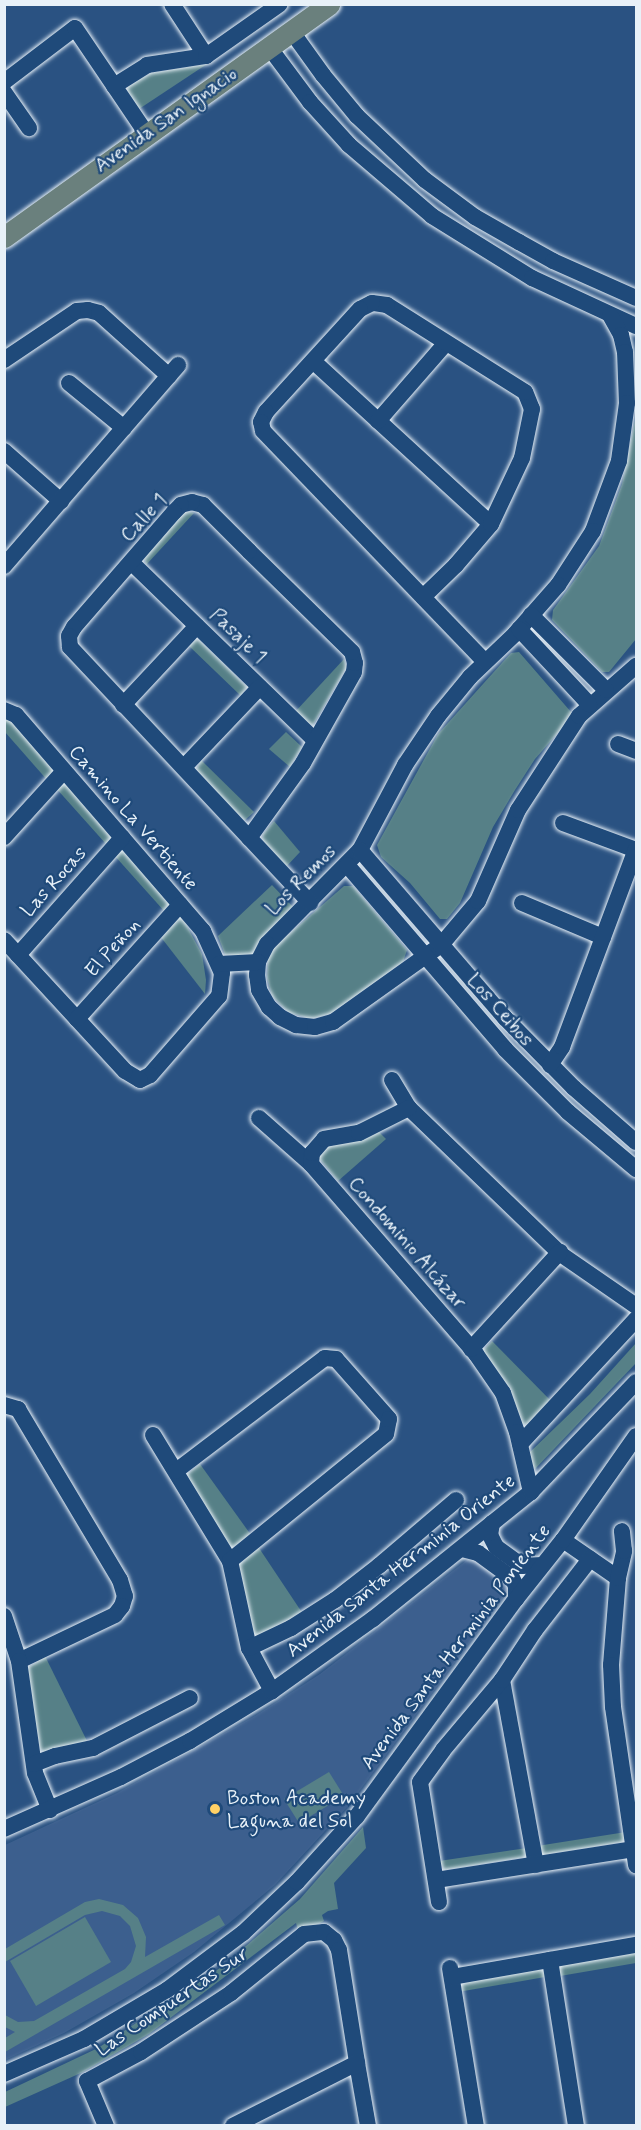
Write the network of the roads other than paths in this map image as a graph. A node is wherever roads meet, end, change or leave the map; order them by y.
1 (172, 4) edge
2 (280, 4) edge
3 (329, 4) edge
4 (292, 32) junction
5 (269, 47) junction
6 (206, 56) junction
7 (4, 82) edge
8 (114, 86) junction
9 (4, 92) edge
10 (29, 128) dead end
11 (146, 133) junction
12 (401, 160) junction
13 (384, 177) junction
14 (485, 223) junction
15 (4, 237) edge
16 (473, 244) junction
17 (636, 298) edge
18 (610, 315) junction
19 (636, 326) edge
20 (446, 343) junction
21 (4, 360) edge
22 (313, 361) junction
23 (69, 383) dead end
24 (378, 421) junction
25 (124, 428) junction
26 (4, 451) edge
27 (61, 501) junction
28 (491, 524) junction
29 (131, 562) junction
30 (4, 566) edge
31 (423, 597) junction
32 (531, 615) junction
33 (197, 626) junction
34 (519, 629) junction
35 (485, 662) junction
36 (636, 666) edge
37 (260, 687) junction
38 (606, 690) junction
39 (589, 704) junction
40 (123, 705) junction
41 (4, 710) edge
42 (315, 740) junction
43 (618, 744) dead end
44 (636, 751) edge
45 (184, 767) junction
46 (64, 771) junction
47 (563, 823) dead end
48 (4, 837) edge
49 (122, 838) junction
50 (249, 838) junction
51 (636, 849) edge
52 (360, 850) junction
53 (347, 865) junction
54 (310, 903) junction
55 (522, 903) dead end
56 (180, 905) junction
57 (603, 937) junction
58 (4, 940) edge
59 (441, 945) junction
60 (18, 955) junction
61 (427, 957) junction
62 (221, 968) junction
63 (258, 968) junction
64 (78, 1019) junction
65 (550, 1065) junction
66 (392, 1080) dead end
67 (409, 1108) junction
68 (605, 1116) junction
69 (259, 1118) dead end
70 (591, 1131) junction
71 (636, 1142) edge
72 (311, 1164) junction
73 (636, 1169) edge
74 (560, 1252) junction
75 (636, 1306) edge
76 (636, 1319) edge
77 (471, 1349) junction
78 (634, 1390) edge
79 (4, 1405) edge
80 (153, 1435) dead end
81 (636, 1436) edge
82 (520, 1444) junction
83 (176, 1471) junction
84 (531, 1492) junction
85 (456, 1500) dead end
86 (492, 1523) junction
87 (622, 1531) dead end
88 (563, 1540) junction
89 (462, 1549) junction
90 (590, 1559) junction
91 (230, 1561) junction
92 (542, 1565) junction
93 (618, 1578) junction
94 (516, 1599) junction
95 (4, 1616) edge
96 (249, 1648) junction
97 (18, 1661) junction
98 (502, 1680) junction
99 (272, 1691) junction
100 (190, 1698) dead end
101 (34, 1764) junction
102 (50, 1810) junction
103 (4, 1829) edge
104 (634, 1857) edge
105 (536, 1865) junction
106 (436, 1880) junction
107 (440, 1902) dead end
108 (636, 1945) edge
109 (550, 1960) junction
110 (357, 2063) junction
111 (4, 2074) edge
112 (106, 2126) edge
113 (233, 2126) edge
114 (368, 2126) edge
115 (476, 2126) edge
116 (576, 2126) edge

1 - 6 street
2 - 6 street
3 - 4 main road, Avenida San Ignacio
4 - 5 main road, Avenida San Ignacio
4 - 12 street
5 - 11 main road, Avenida San Ignacio
5 - 13 street
6 - 8 street
7 - 8 street
8 - 11 street
9 - 10 street
11 - 15 main road, Avenida San Ignacio
12 - 13 street
12 - 14 street
13 - 16 street
14 - 16 street
14 - 17 street
16 - 18 street
18 - 19 street
18 - 32 street, Los Remos
20 - 22 street
20 - 24 street
20 - 28 street
21 - 25 street
22 - 24 street
22 - 31 street
23 - 25 street
24 - 28 street
25 - 27 street
26 - 27 street
27 - 30 street
28 - 31 street
29 - 33 street, Pasaje 1
29 - 40 street, Calle 1
29 - 42 street, Calle 1
31 - 35 street
32 - 34 street, Los Remos
32 - 38 street
33 - 37 street, Pasaje 1
33 - 40 street
34 - 35 street, Los Remos
34 - 39 street
35 - 52 street, Los Remos
36 - 38 street
37 - 42 street, Pasaje 1
37 - 45 street
38 - 39 street
39 - 59 street
40 - 45 street, Calle 1
41 - 46 street, Camino La Vertiente
42 - 50 street, Calle 1
43 - 44 street
45 - 50 street, Calle 1
46 - 48 street
46 - 49 street, Camino La Vertiente
47 - 51 street
49 - 56 street, Camino La Vertiente
49 - 60 street, Las Rocas
50 - 54 street, Calle 1
51 - 57 street
52 - 53 street, Los Remos
52 - 59 street, Los Ceibos
53 - 54 street, Los Remos
53 - 61 street, Los Ceibos
54 - 63 street, Los Remos
55 - 57 street
56 - 62 street, Camino La Vertiente
56 - 64 street, El Peñon
57 - 65 street
58 - 60 street
59 - 61 street
59 - 65 street, Los Ceibos
60 - 64 street
61 - 63 street
61 - 70 street, Los Ceibos
62 - 63 street
62 - 64 street
65 - 68 street, Los Ceibos
66 - 67 street
67 - 72 street
67 - 74 street
68 - 70 street
68 - 71 street, Los Ceibos
69 - 72 street, Condominio Alcázar
70 - 73 street, Los Ceibos
72 - 77 street, Condominio Alcázar
74 - 75 street
74 - 77 street
76 - 82 street
77 - 82 street, Condominio Alcázar
78 - 84 street, Avenida Santa Herminia Oriente
79 - 97 street
80 - 83 street
81 - 88 street, Avenida Santa Herminia Poniente
82 - 84 street, Condominio Alcázar
83 - 91 street
83 - 91 street
84 - 86 street, Avenida Santa Herminia Oriente
85 - 96 street
86 - 89 street, Avenida Santa Herminia Oriente
86 - 92 street
87 - 93 street
88 - 90 street
88 - 92 street, Avenida Santa Herminia Poniente
89 - 94 street
89 - 99 street, Avenida Santa Herminia Oriente
90 - 93 street
90 - 98 street
91 - 96 street
92 - 94 street, Avenida Santa Herminia Poniente
93 - 104 street
94 - 111 street, Avenida Santa Herminia Poniente
95 - 97 street
96 - 99 street
97 - 101 street
98 - 105 street
98 - 106 street
99 - 102 street, Avenida Santa Herminia Oriente
100 - 101 street
101 - 102 street
102 - 103 street, Avenida Santa Herminia Oriente
104 - 105 street
105 - 106 street
106 - 107 street
108 - 109 street
109 - 115 street
109 - 116 street
110 - 112 street, Las Compuertas Sur
110 - 113 street
110 - 114 street, Las Compuertas Sur

